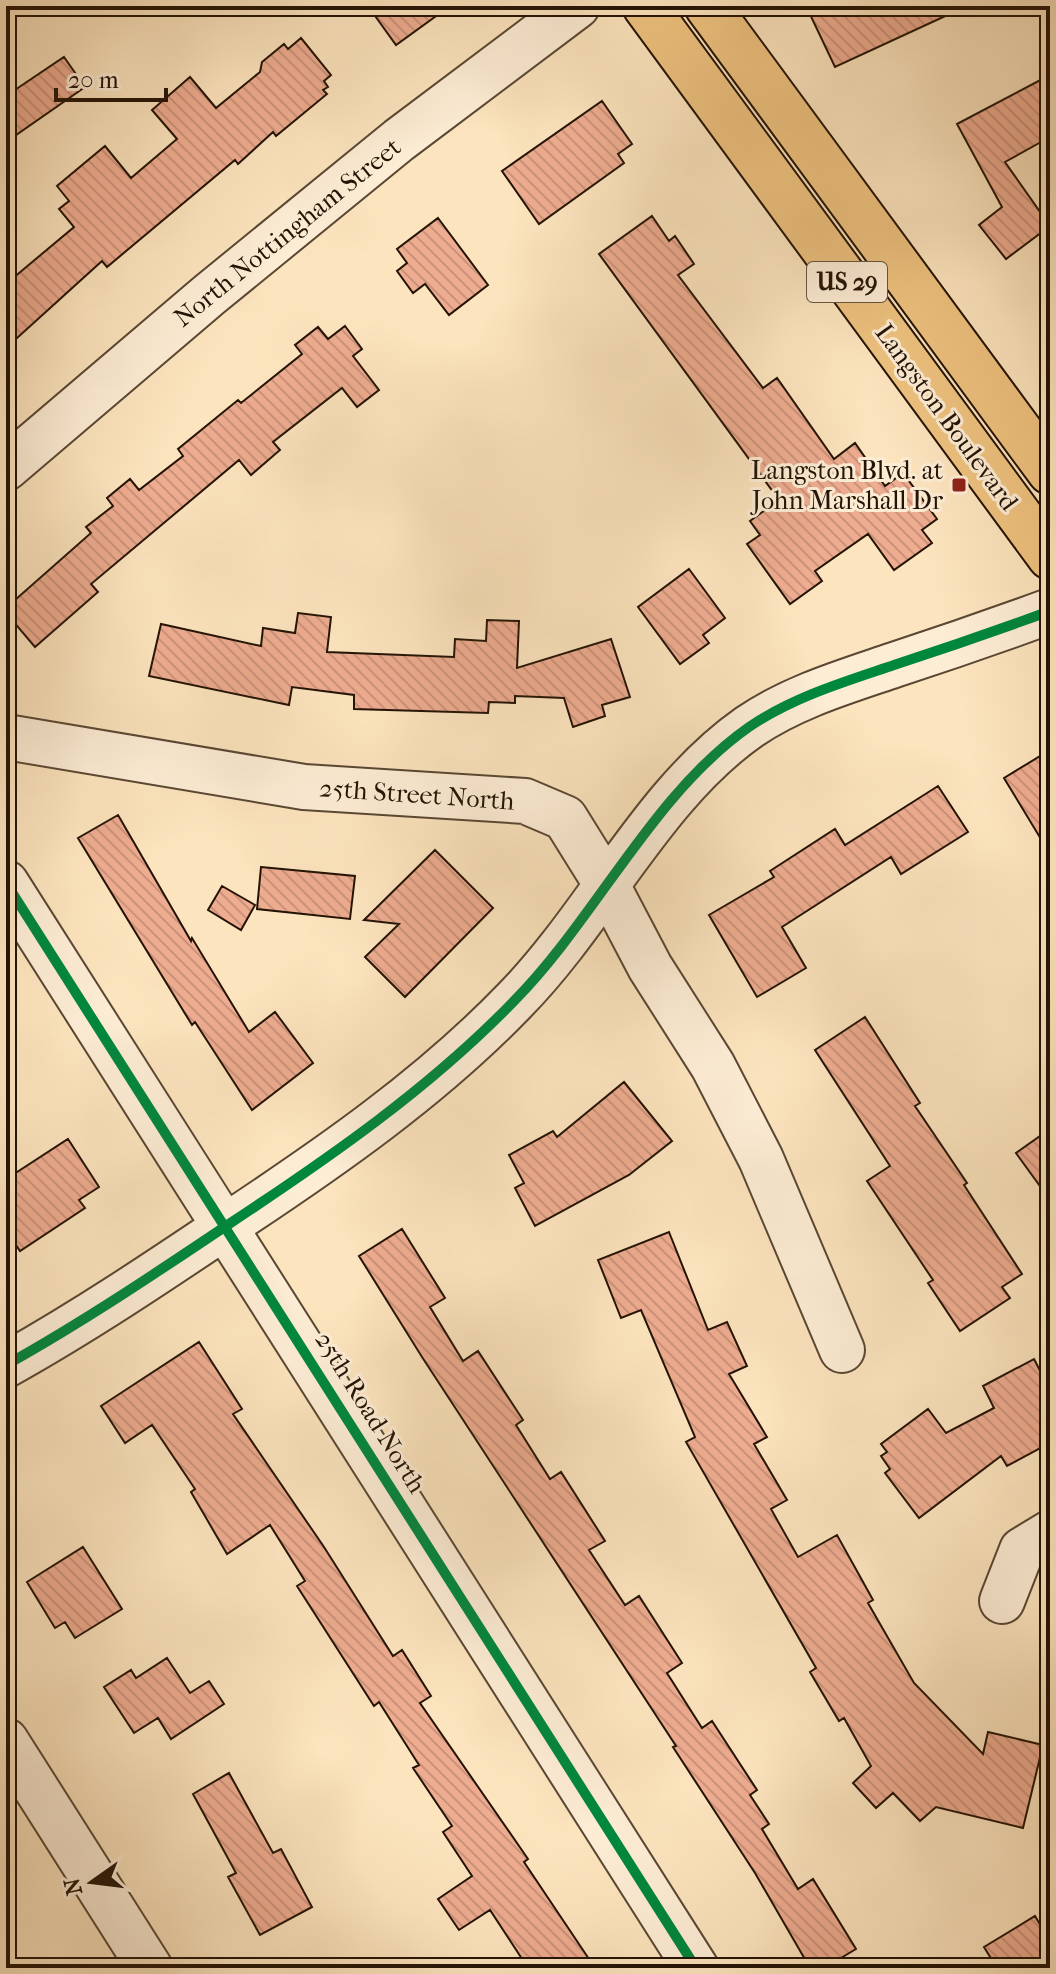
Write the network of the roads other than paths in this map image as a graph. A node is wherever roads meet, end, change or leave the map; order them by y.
1 (577, 6) edge
2 (645, 6) edge
3 (707, 6) edge
4 (6, 468) edge
5 (1050, 472) edge
6 (1050, 557) edge
7 (1050, 611) edge
8 (6, 737) edge
9 (6, 883) edge
10 (608, 887) junction
11 (227, 1226) junction
12 (842, 1350) dead end
13 (6, 1365) edge
14 (1050, 1533) edge
15 (1002, 1601) dead end
16 (6, 1741) edge
17 (150, 1968) edge
18 (696, 1968) edge

1 - 4 street, North Nottingham Street
2 - 6 main road, Langston Boulevard / US 29
3 - 5 main road, Langston Boulevard / US 29
7 - 10 street
8 - 10 street, 25th Street North
9 - 11 street, 25th Road North
10 - 11 street
10 - 12 street, 25th Street North
11 - 13 street
11 - 18 street, 25th Road North
14 - 15 street
16 - 17 street

